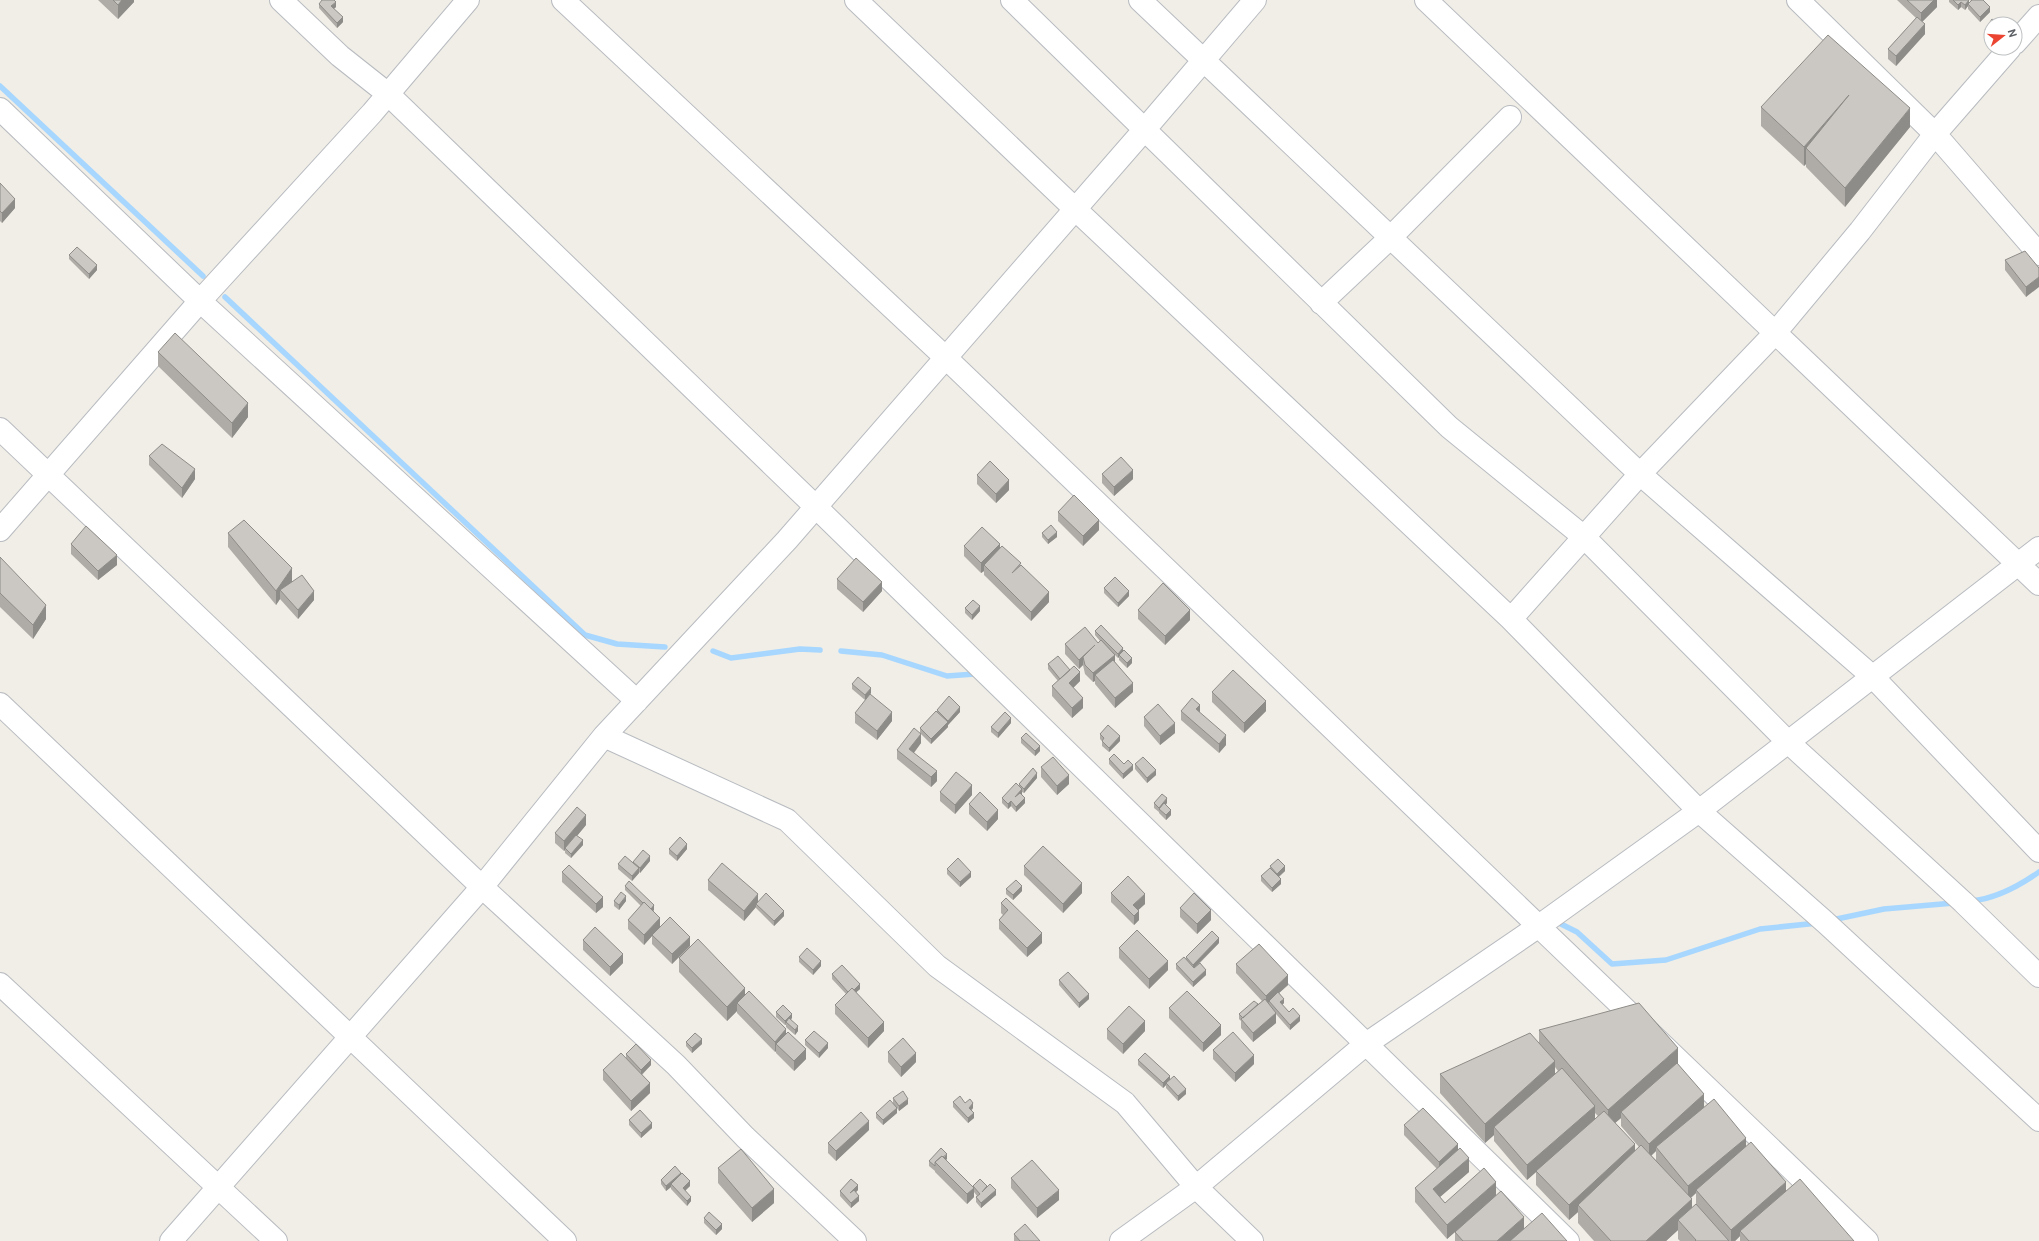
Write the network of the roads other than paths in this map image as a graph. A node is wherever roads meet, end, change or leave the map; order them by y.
1 (281, 0) edge
2 (468, 0) edge
3 (562, 0) edge
4 (856, 0) edge
5 (1012, 0) edge
6 (1140, 0) edge
7 (1255, 0) edge
8 (1426, 0) edge
9 (1798, 0) edge
10 (2039, 16) edge
11 (2023, 34) edge
12 (2003, 56) edge
13 (1203, 60) junction
14 (388, 94) junction
15 (0, 109) edge
16 (1510, 117) dead end
17 (1145, 128) junction
18 (1935, 134) junction
19 (1074, 208) junction
20 (1390, 238) junction
21 (2039, 254) edge
22 (200, 301) junction
23 (1321, 303) junction
24 (1775, 333) junction
25 (946, 357) junction
26 (0, 429) edge
27 (1640, 474) junction
28 (49, 475) junction
29 (816, 507) junction
30 (0, 530) edge
31 (1584, 537) junction
32 (2039, 548) edge
33 (2019, 564) junction
34 (2039, 584) edge
35 (1511, 619) junction
36 (1873, 677) junction
37 (637, 701) junction
38 (0, 704) edge
39 (604, 736) junction
40 (1788, 742) junction
41 (1699, 811) junction
42 (2039, 851) edge
43 (482, 887) junction
44 (1539, 926) junction
45 (2039, 976) edge
46 (0, 984) edge
47 (350, 1036) junction
48 (1366, 1044) junction
49 (2039, 1120) edge
50 (218, 1187) junction
51 (1196, 1187) junction
52 (171, 1241) edge
53 (276, 1241) edge
54 (565, 1241) edge
55 (855, 1241) edge
56 (1121, 1241) edge
57 (1252, 1241) edge
58 (1568, 1241) edge
59 (1867, 1241) edge

1 - 14 street
2 - 14 street
3 - 25 street
4 - 19 street
5 - 17 street
6 - 13 street
7 - 13 street
8 - 24 street
9 - 18 street
10 - 11 street
12 - 18 street
13 - 17 street
13 - 20 street
14 - 22 street
14 - 29 street
15 - 22 street
16 - 20 street
17 - 19 street
17 - 23 street
18 - 21 street
18 - 24 street
19 - 25 street
19 - 35 street
20 - 23 street
20 - 27 street
22 - 28 street
22 - 37 street
23 - 31 street
24 - 27 street
24 - 33 street
25 - 29 street
25 - 44 street
26 - 28 street
27 - 31 street
27 - 36 street
28 - 30 street
28 - 43 street
29 - 37 street
29 - 48 street
31 - 35 street
31 - 40 street
32 - 33 street
33 - 34 street
33 - 36 street
35 - 41 street
36 - 40 street
36 - 42 street
37 - 39 street
38 - 47 street
39 - 43 street
39 - 51 street
40 - 41 street
40 - 45 street
41 - 44 street
41 - 49 street
43 - 47 street
43 - 55 street
44 - 48 street
44 - 59 street
46 - 50 street
47 - 50 street
47 - 54 street
48 - 51 street
48 - 58 street
50 - 52 street
50 - 53 street
51 - 56 street
51 - 57 street

